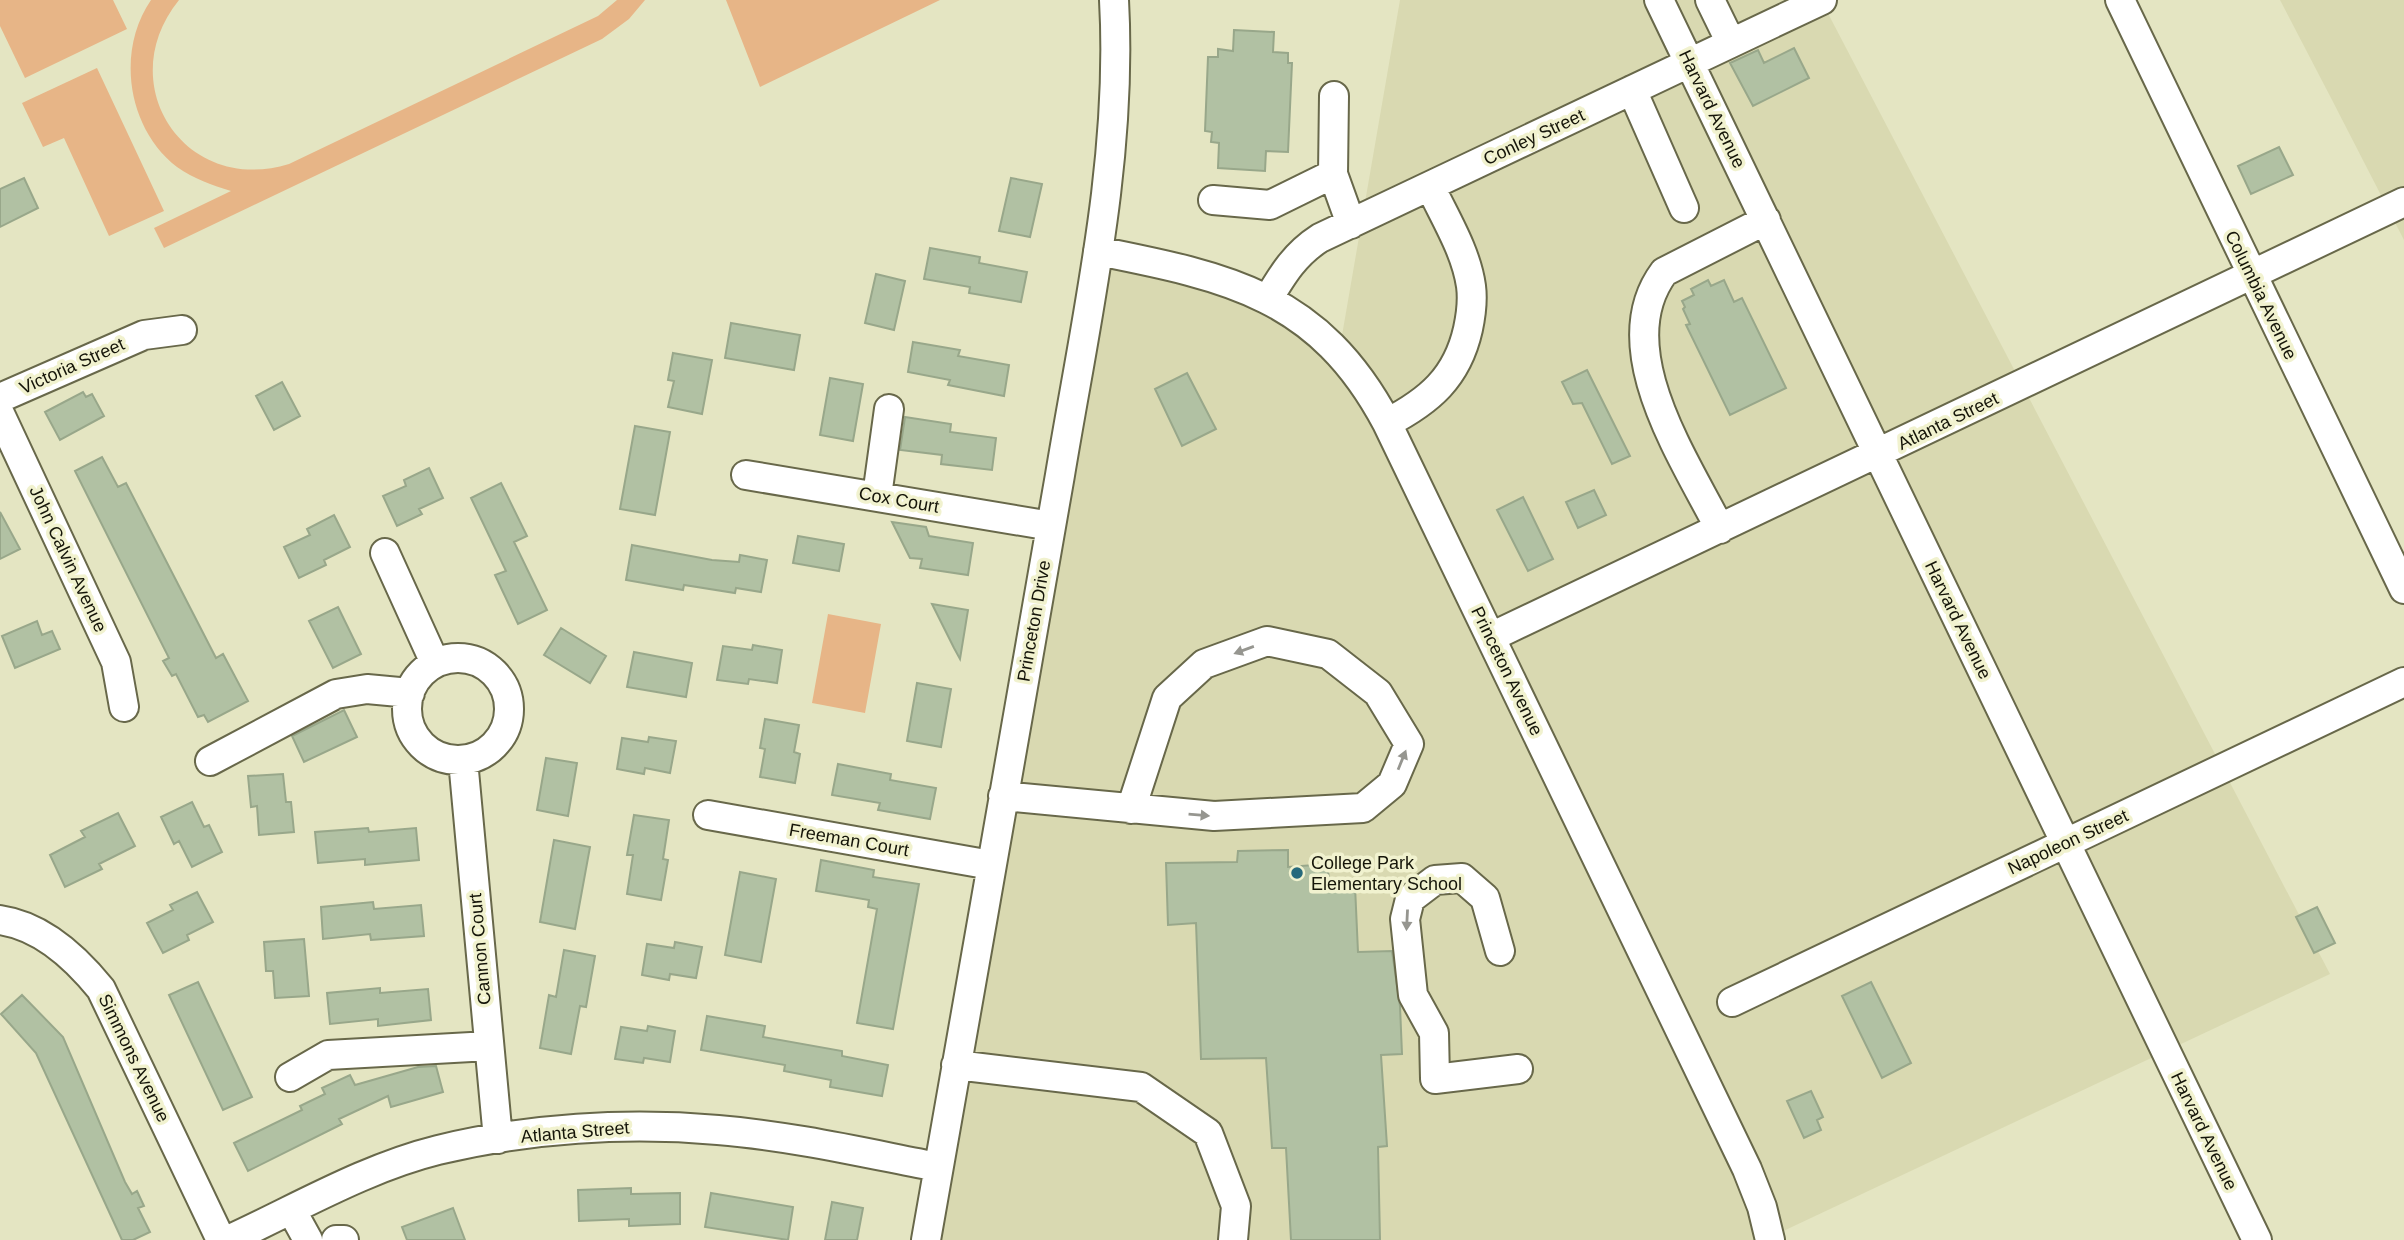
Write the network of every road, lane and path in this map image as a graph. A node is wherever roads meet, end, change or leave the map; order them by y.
1 (1114, 0) edge
2 (1659, 0) edge
3 (1710, 0) edge
4 (1822, 0) edge
5 (2119, 0) edge
6 (1777, 9) edge
7 (1731, 43) junction
8 (1690, 63) junction
9 (1632, 90) junction
10 (1334, 96) dead end
11 (1333, 174) junction
12 (1430, 186) junction
13 (1213, 200) dead end
14 (2404, 202) edge
15 (1684, 208) dead end
16 (1766, 220) junction
17 (1351, 224) junction
18 (1098, 251) junction
19 (2251, 275) junction
20 (1268, 299) junction
21 (182, 330) dead end
22 (0, 398) edge
23 (889, 409) dead end
24 (0, 414) edge
25 (1387, 423) junction
26 (1879, 455) junction
27 (746, 475) dead end
28 (877, 496) junction
29 (1051, 526) junction
30 (1720, 530) junction
31 (385, 553) dead end
32 (2404, 589) edge
33 (1491, 637) junction
34 (435, 663) junction
35 (2404, 682) edge
36 (410, 693) junction
37 (124, 707) dead end
38 (463, 760) junction
39 (210, 761) dead end
40 (1003, 796) junction
41 (1131, 809) junction
42 (708, 815) dead end
43 (2065, 844) junction
44 (991, 865) junction
45 (0, 920) edge
46 (1500, 951) dead end
47 (1732, 1002) dead end
48 (489, 1046) junction
49 (956, 1065) junction
50 (1518, 1069) dead end
51 (290, 1077) dead end
52 (498, 1139) junction
53 (938, 1167) junction
54 (292, 1210) junction
55 (221, 1240) edge
56 (228, 1240) edge
57 (308, 1240) edge
58 (336, 1240) edge
59 (344, 1240) edge
60 (926, 1240) edge
61 (1233, 1240) edge
62 (1770, 1240) edge
63 (2257, 1240) edge

1 - 18 street, Princeton Drive
2 - 8 street, Harvard Avenue
3 - 7 street
4 - 6 street, Conley Street
5 - 19 street, Columbia Avenue
6 - 7 street, Conley Street
7 - 8 street, Conley Street
8 - 9 street, Conley Street
8 - 16 street, Harvard Avenue
9 - 12 street, Conley Street
9 - 15 street
10 - 11 street
11 - 13 street
11 - 17 street
12 - 17 street, Conley Street
12 - 25 street
14 - 19 street, Atlanta Street
16 - 26 street, Harvard Avenue
16 - 30 street
17 - 20 street, Conley Street
18 - 20 street, Princeton Avenue
18 - 29 street, Princeton Drive
19 - 26 street, Atlanta Street
19 - 32 street, Columbia Avenue
20 - 25 street, Princeton Avenue
21 - 22 street, Victoria Street
23 - 28 street
24 - 37 street, John Calvin Avenue
25 - 33 street, Princeton Avenue
26 - 30 street, Atlanta Street
26 - 43 street, Harvard Avenue
27 - 28 street, Cox Court
28 - 29 street, Cox Court
29 - 40 street, Princeton Drive
30 - 33 street, Atlanta Street
31 - 34 street
33 - 62 street, Princeton Avenue
34 - 36 street
34 - 38 street
35 - 43 street, Napoleon Street
36 - 38 street
36 - 39 street
38 - 48 street, Cannon Court
40 - 41 street
40 - 44 street, Princeton Drive
41 -> 41 street
42 - 44 street, Freeman Court
43 - 47 street, Napoleon Street
43 - 63 street, Harvard Avenue
44 - 49 street, Princeton Drive
45 - 55 street, Simmons Avenue
46 -> 50 street
48 - 51 street
48 - 52 street, Cannon Court
49 - 53 street, Princeton Drive
49 - 61 street
52 - 53 street, Atlanta Street
52 - 54 street, Atlanta Street
53 - 60 street, Princeton Drive
54 - 56 street, Atlanta Street
54 - 57 street
58 - 59 street

